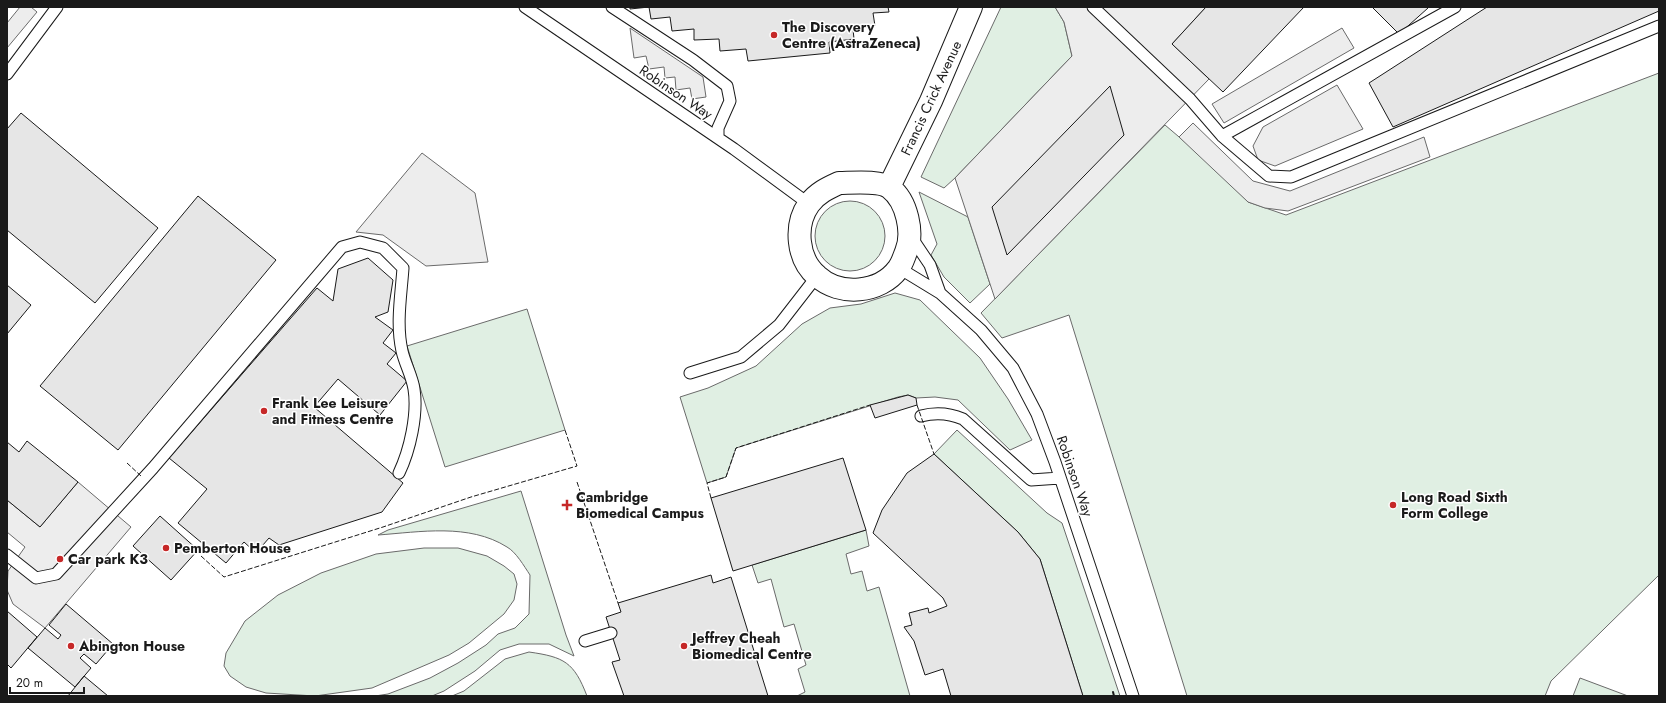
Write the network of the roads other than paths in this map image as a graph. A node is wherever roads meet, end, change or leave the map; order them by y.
1 (57, 7) edge
2 (525, 7) edge
3 (612, 7) edge
4 (971, 7) edge
5 (1093, 7) edge
6 (1455, 7) edge
7 (1659, 26) edge
8 (7, 74) edge
9 (1222, 136) junction
10 (718, 138) junction
11 (889, 187) junction
12 (809, 204) junction
13 (368, 233) dead end
14 (909, 234) junction
15 (360, 242) junction
16 (899, 268) junction
17 (817, 276) junction
18 (940, 293) junction
19 (690, 373) dead end
20 (921, 416) dead end
21 (400, 473) dead end
22 (1060, 478) junction
23 (7, 555) edge
24 (611, 633) dead end
25 (585, 641) dead end
26 (1133, 696) edge

1 - 8 lane
2 - 10 lane, Robinson Way
3 - 10 lane
4 - 11 street, Francis Crick Avenue
5 - 9 lane
6 - 9 lane
7 - 9 lane
10 - 12 lane, Robinson Way
11 - 12 street
11 - 14 street
12 - 17 street
13 - 15 lane
14 - 16 street
14 - 18 lane, Robinson Way
15 - 21 lane
15 - 23 lane
16 - 17 street
16 - 18 lane, Robinson Way
17 - 19 lane
18 - 22 lane, Robinson Way
20 - 22 lane
22 - 26 lane, Robinson Way
24 - 25 lane

